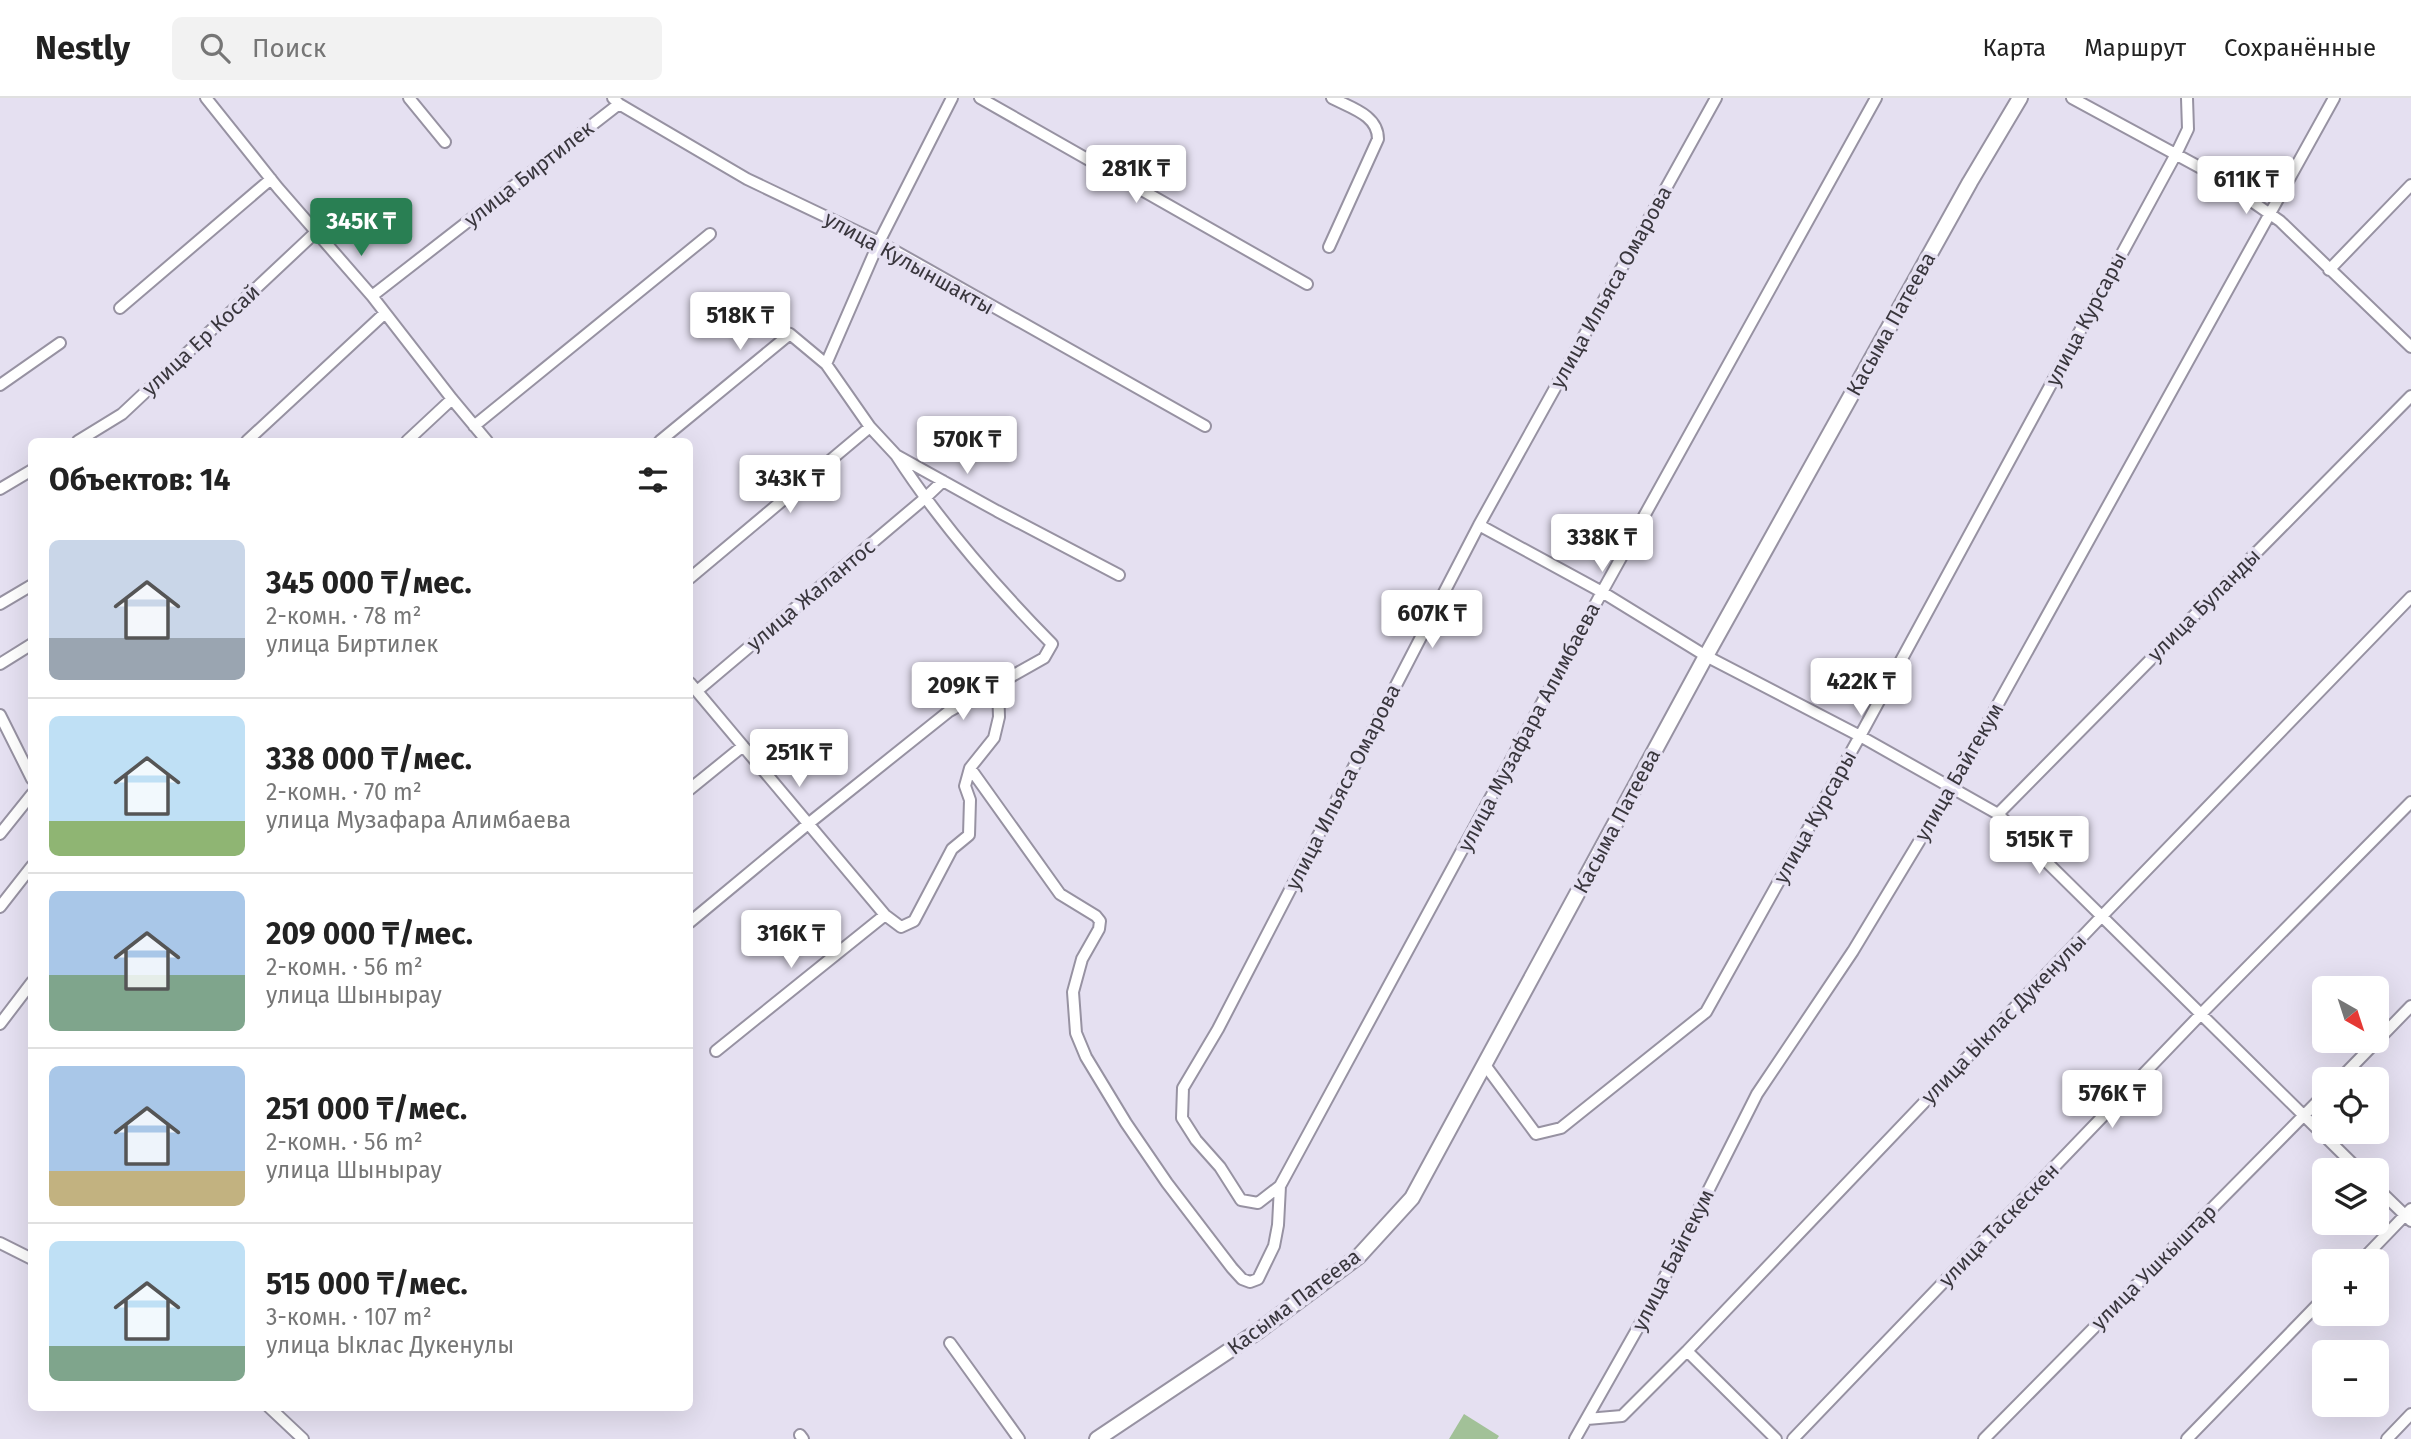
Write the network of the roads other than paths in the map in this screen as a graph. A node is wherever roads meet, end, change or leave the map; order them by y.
1 (206, 98) edge
2 (409, 98) edge
3 (952, 98) edge
4 (980, 98) edge
5 (1332, 98) edge
6 (1716, 98) edge
7 (1876, 98) edge
8 (2020, 98) edge
9 (2072, 98) edge
10 (2187, 98) edge
11 (2334, 98) edge
12 (616, 101) edge
13 (445, 142) dead end
14 (2176, 154) junction
15 (271, 179) junction
16 (2411, 185) edge
17 (2271, 214) junction
18 (317, 231) junction
19 (710, 234) dead end
20 (878, 242) junction
21 (1329, 247) dead end
22 (2329, 270) junction
23 (1307, 284) dead end
24 (372, 296) junction
25 (120, 308) dead end
26 (385, 313) junction
27 (60, 343) dead end
28 (2411, 347) edge
29 (827, 364) junction
30 (0, 386) edge
31 (2411, 396) edge
32 (452, 400) junction
33 (474, 426) junction
34 (1205, 426) dead end
35 (870, 427) junction
36 (83, 438) edge
37 (250, 438) edge
38 (410, 438) edge
39 (485, 438) edge
40 (664, 438) edge
41 (896, 455) junction
42 (28, 472) edge
43 (943, 481) junction
44 (0, 489) edge
45 (925, 499) junction
46 (1479, 525) junction
47 (693, 575) edge
48 (1119, 575) dead end
49 (28, 587) edge
50 (1602, 592) junction
51 (2411, 597) edge
52 (0, 604) edge
53 (28, 646) edge
54 (1706, 656) junction
55 (0, 664) edge
56 (998, 685) junction
57 (693, 687) edge
58 (0, 715) edge
59 (1860, 736) junction
60 (743, 746) junction
61 (970, 768) junction
62 (28, 771) edge
63 (693, 787) edge
64 (1952, 787) junction
65 (28, 799) edge
66 (2411, 802) edge
67 (1998, 814) junction
68 (808, 824) junction
69 (0, 834) edge
70 (28, 871) edge
71 (0, 907) edge
72 (885, 915) junction
73 (2102, 916) junction
74 (693, 920) edge
75 (28, 987) edge
76 (2411, 1006) edge
77 (2202, 1013) junction
78 (0, 1024) edge
79 (716, 1051) dead end
80 (1486, 1065) junction
81 (2352, 1067) edge
82 (2312, 1107) edge
83 (2304, 1115) junction
84 (2347, 1158) edge
85 (1280, 1186) junction
86 (2389, 1198) edge
87 (1258, 1203) joint
88 (2409, 1215) edge
89 (0, 1243) edge
90 (2374, 1249) edge
91 (28, 1257) edge
92 (2312, 1310) edge
93 (950, 1342) dead end
94 (1687, 1351) junction
95 (273, 1411) edge
96 (2411, 1415) edge
97 (1587, 1419) junction
98 (303, 1439) edge
99 (1019, 1439) edge
100 (1097, 1439) edge
101 (1575, 1439) edge
102 (1776, 1439) edge
103 (1793, 1439) edge
104 (1984, 1439) edge
105 (2187, 1439) edge
106 (2387, 1439) edge

1 - 15 street
2 - 13 street
3 - 20 street
4 - 23 street
5 - 21 street
6 - 46 street, улица Ильяса Омарова
7 - 50 street, улица Музафара Алимбаева
8 - 54 main road, Касыма Патеева
9 - 14 street
10 - 14 street, улица Курсары
11 - 17 street, улица Байгекум
12 - 20 street, улица Кулыншакты
12 - 24 street, улица Биртилек
14 - 17 street
14 - 59 street, улица Курсары
15 - 18 street
15 - 25 street
16 - 22 street
17 - 22 street
17 - 64 street, улица Байгекум
18 - 24 street
18 - 36 street, улица Ер Косай
19 - 33 street
20 - 29 street
20 - 34 street, улица Кулыншакты
22 - 28 street
24 - 26 street
26 - 32 street
26 - 37 street
27 - 30 street
29 - 35 street
29 - 40 street
31 - 67 street, улица Буланды
32 - 33 street
32 - 38 street
33 - 39 street
35 - 41 street
35 - 47 street
41 - 43 street
41 - 45 street
42 - 44 street
43 - 45 street, улица Жалантос
43 - 48 street
45 - 56 street
45 - 57 street, улица Жалантос
46 - 50 street
46 - 87 street, улица Ильяса Омарова
49 - 52 street
50 - 54 street
50 - 85 street, улица Музафара Алимбаева
51 - 73 street, улица Ыклас Дукенулы
53 - 55 street
54 - 59 street
54 - 80 main road, Касыма Патеева
56 - 61 street
56 - 68 street
57 - 60 street
58 - 62 street
59 - 64 street
59 - 80 street, улица Курсары
60 - 63 street
60 - 68 street
61 - 72 street
61 - 85 street
64 - 67 street
64 - 97 street, улица Байгекум
65 - 69 street
66 - 77 street, улица Таскескен
67 - 73 street
68 - 72 street
68 - 74 street
70 - 71 street
72 - 79 street
73 - 77 street
73 - 94 street, улица Ыклас Дукенулы
75 - 78 street
76 - 81 street
77 - 83 street
77 - 103 street, улица Таскескен
80 - 100 main road, Касыма Патеева
82 - 83 street, улица Ушкыштар
83 - 84 street
83 - 104 street, улица Ушкыштар
85 - 87 street, улица Музафара Алимбаева
86 - 88 street
88 - 90 street
89 - 91 street
92 - 105 street
93 - 99 street
94 - 97 street, улица Ыклас Дукенулы
94 - 102 street
95 - 98 street
96 - 106 street
97 - 101 street, улица Байгекум

